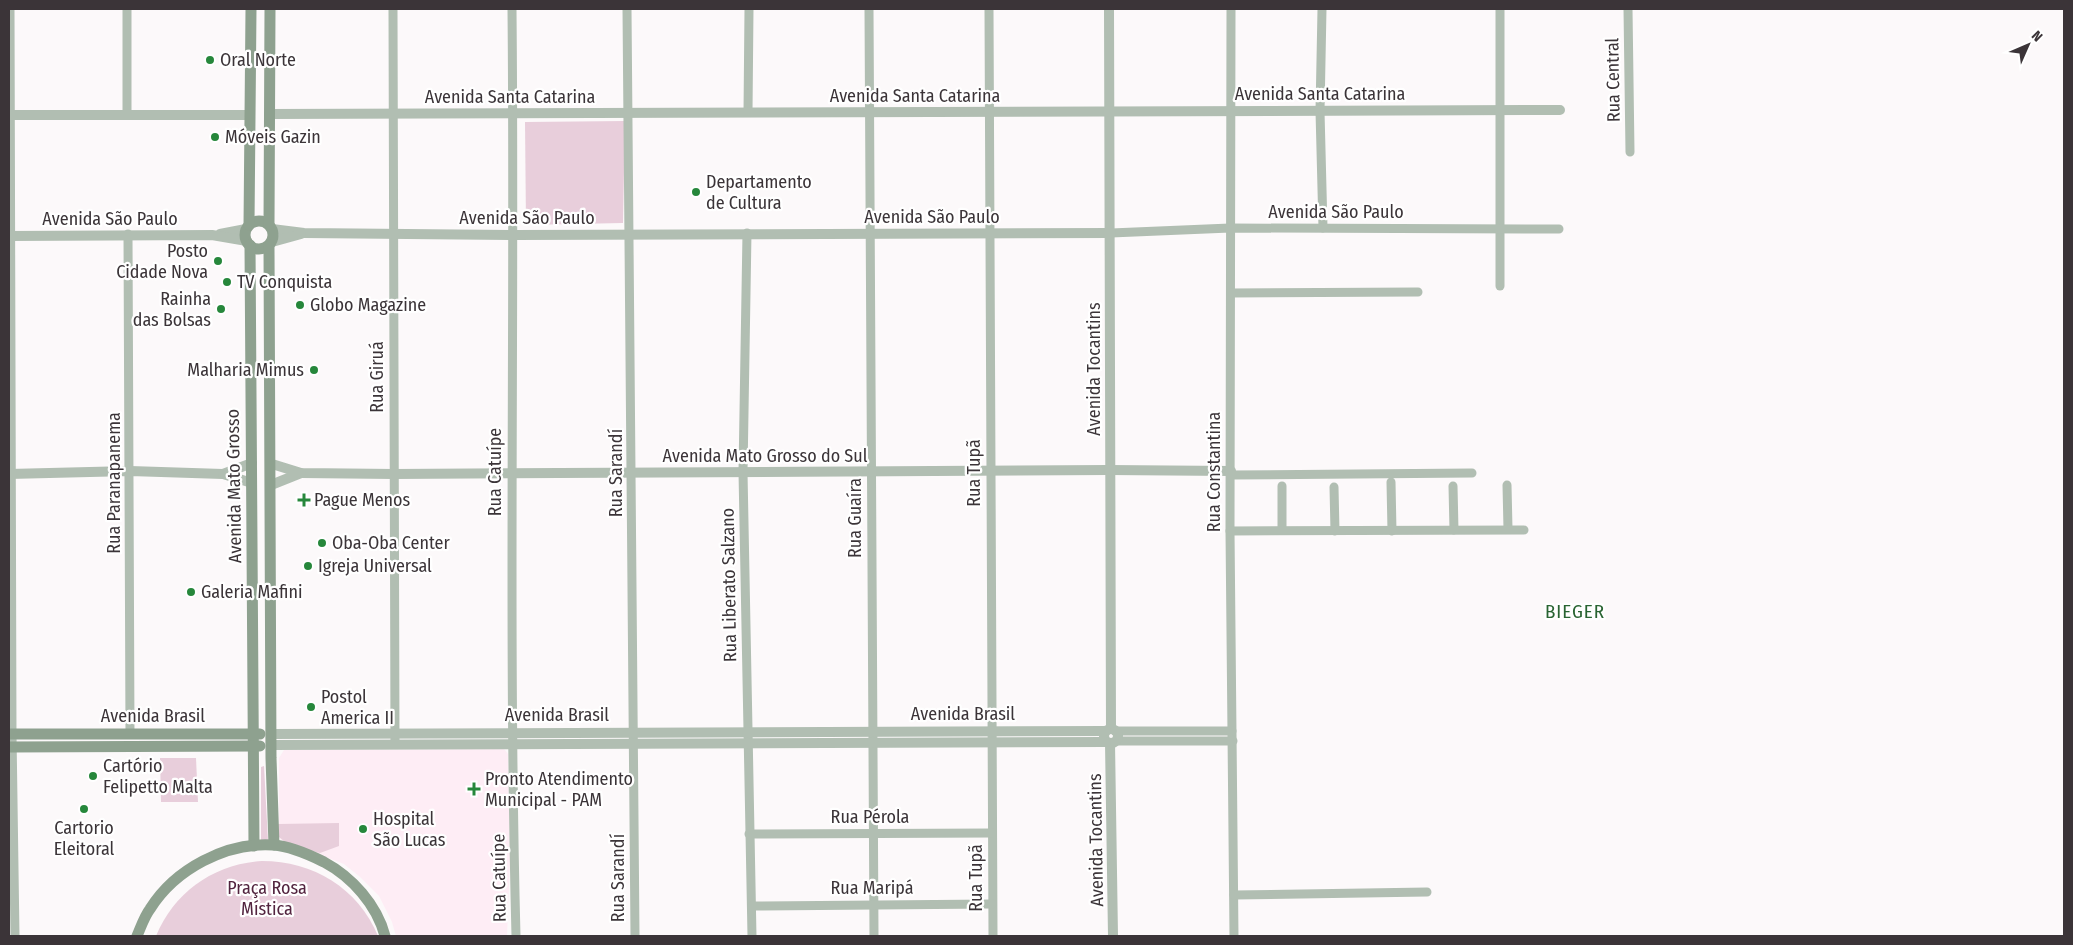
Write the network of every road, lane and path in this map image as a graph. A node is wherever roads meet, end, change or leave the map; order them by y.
1 (10, 9) edge
2 (127, 9) edge
3 (250, 9) edge
4 (270, 9) edge
5 (393, 9) edge
6 (512, 9) edge
7 (627, 9) edge
8 (749, 9) edge
9 (869, 9) edge
10 (988, 9) edge
11 (1109, 9) edge
12 (1231, 9) edge
13 (1322, 9) edge
14 (1500, 9) edge
15 (1628, 9) edge
16 (1500, 110) junction
17 (1560, 110) dead end
18 (1231, 111) junction
19 (1320, 111) junction
20 (513, 112) junction
21 (748, 112) junction
22 (870, 112) junction
23 (989, 112) junction
24 (1110, 112) junction
25 (630, 113) junction
26 (127, 114) junction
27 (250, 114) junction
28 (269, 114) junction
29 (393, 114) junction
30 (10, 115) edge
31 (1630, 152) dead end
32 (271, 226) junction
33 (248, 227) junction
34 (1230, 228) junction
35 (1323, 228) junction
36 (1500, 229) junction
37 (1559, 229) dead end
38 (304, 233) junction
39 (393, 233) junction
40 (747, 233) junction
41 (870, 233) junction
42 (990, 233) junction
43 (1111, 233) junction
44 (128, 234) junction
45 (630, 234) junction
46 (212, 235) junction
47 (514, 235) junction
48 (10, 236) edge
49 (248, 243) junction
50 (270, 244) junction
51 (1500, 286) dead end
52 (1418, 292) dead end
53 (1231, 293) junction
54 (252, 463) junction
55 (272, 464) junction
56 (1109, 470) junction
57 (130, 471) junction
58 (872, 471) junction
59 (991, 471) junction
60 (743, 472) junction
61 (510, 473) junction
62 (632, 473) junction
63 (1231, 473) junction
64 (1472, 473) dead end
65 (10, 474) edge
66 (223, 474) junction
67 (301, 474) junction
68 (394, 474) junction
69 (1391, 482) dead end
70 (252, 483) junction
71 (1507, 484) dead end
72 (271, 486) junction
73 (1282, 486) dead end
74 (1453, 486) dead end
75 (1334, 487) dead end
76 (1282, 530) junction
77 (1454, 530) junction
78 (1508, 530) junction
79 (1524, 530) dead end
80 (1230, 531) junction
81 (1335, 531) junction
82 (1392, 531) junction
83 (1232, 731) junction
84 (634, 732) junction
85 (747, 732) junction
86 (130, 733) junction
87 (395, 733) junction
88 (513, 733) junction
89 (10, 734) edge
90 (1111, 736) junction
91 (873, 737) junction
92 (992, 737) junction
93 (254, 740) junction
94 (271, 740) junction
95 (1233, 741) junction
96 (634, 743) junction
97 (748, 743) junction
98 (395, 744) junction
99 (513, 744) junction
100 (10, 747) edge
101 (873, 833) junction
102 (992, 833) junction
103 (749, 834) junction
104 (274, 845) junction
105 (254, 846) junction
106 (1427, 892) dead end
107 (1234, 895) junction
108 (874, 904) junction
109 (992, 904) junction
110 (752, 906) junction
111 (15, 936) edge
112 (137, 936) edge
113 (385, 936) edge
114 (516, 936) edge
115 (635, 936) edge
116 (752, 936) edge
117 (874, 936) edge
118 (993, 936) edge
119 (1113, 936) edge
120 (1234, 936) edge

1 - 30 street
2 - 26 street
3 - 27 main road
4 - 28 main road
5 - 29 street, Rua Giruá
6 - 20 street, Rua Catuípe
7 - 25 street, Rua Sarandí
8 - 21 street
9 - 22 street, Rua Guaíra
10 - 23 street, Rua Tupã
11 - 24 street, Avenida Tocantins
12 - 18 street, Rua Constantina
13 - 19 street
14 - 16 street
15 - 31 street, Rua Central
16 - 17 street, Avenida Santa Catarina
16 - 19 street, Avenida Santa Catarina
16 - 36 street
18 - 19 street, Avenida Santa Catarina
18 - 24 street, Avenida Santa Catarina
18 - 34 street, Rua Constantina
19 - 35 street
20 - 25 street, Avenida Santa Catarina
20 - 29 street, Avenida Santa Catarina
20 - 47 street, Rua Catuípe
21 - 22 street, Avenida Santa Catarina
21 - 25 street, Avenida Santa Catarina
22 - 23 street, Avenida Santa Catarina
22 - 41 street, Rua Guaíra
23 - 24 street, Avenida Santa Catarina
23 - 42 street, Rua Tupã
24 - 43 street, Avenida Tocantins
25 - 45 street, Rua Sarandí
26 - 27 street
26 - 30 street
27 - 33 main road
28 - 29 street, Avenida Santa Catarina
28 - 32 main road
29 - 39 street, Rua Giruá
30 - 48 street
32 - 33 main road
32 - 38 street, Avenida São Paulo
32 - 50 main road
33 - 46 street, Avenida São Paulo
33 - 49 main road
34 - 35 street, Avenida São Paulo
34 - 43 street, Avenida São Paulo
34 - 53 street, Rua Constantina
35 - 36 street, Avenida São Paulo
36 - 37 street, Avenida São Paulo
36 - 51 street
38 - 39 street, Avenida São Paulo
38 - 50 street, Avenida São Paulo
39 - 47 street, Avenida São Paulo
39 - 68 street, Rua Giruá
40 - 41 street, Avenida São Paulo
40 - 45 street, Avenida São Paulo
40 - 60 street, Rua Liberato Salzano
41 - 42 street, Avenida São Paulo
41 - 58 street, Rua Guaíra
42 - 43 street, Avenida São Paulo
42 - 59 street, Rua Tupã
43 - 56 street, Avenida Tocantins
44 - 46 street, Avenida São Paulo
44 - 48 street, Avenida São Paulo
44 - 57 street, Rua Paranapanema
45 - 47 street, Avenida São Paulo
45 - 62 street, Rua Sarandí
46 - 49 street, Avenida São Paulo
47 - 61 street, Rua Catuípe
48 - 65 street
49 - 50 main road
49 - 54 main road, Avenida Mato Grosso
50 - 55 main road, Avenida Mato Grosso
52 - 53 street
53 - 63 street, Rua Constantina
54 - 66 street
54 - 70 main road, Avenida Mato Grosso
55 - 67 street
55 - 72 main road, Avenida Mato Grosso
56 - 59 street, Avenida Mato Grosso do Sul
56 - 63 street, Avenida Mato Grosso do Sul
56 - 90 street, Avenida Tocantins
57 - 65 street
57 - 66 street
57 - 86 street, Rua Paranapanema
58 - 59 street, Avenida Mato Grosso do Sul
58 - 60 street, Avenida Mato Grosso do Sul
58 - 91 street, Rua Guaíra
59 - 92 street, Rua Tupã
60 - 62 street, Avenida Mato Grosso do Sul
60 - 85 street, Rua Liberato Salzano
61 - 62 street, Avenida Mato Grosso do Sul
61 - 68 street, Avenida Mato Grosso do Sul
61 - 88 street, Rua Catuípe
62 - 84 street, Rua Sarandí
63 - 64 street
63 - 80 street, Rua Constantina
65 - 89 street
66 - 70 street
67 - 68 street, Avenida Mato Grosso do Sul
67 - 72 street
68 - 87 street, Rua Giruá
69 - 82 street
70 - 93 main road, Avenida Mato Grosso
71 - 78 street
72 - 94 main road, Avenida Mato Grosso
73 - 76 street
74 - 77 street
75 - 81 street
76 - 80 street
76 - 81 street
77 - 78 street
77 - 82 street
78 - 79 street
80 - 83 street, Rua Constantina
81 - 82 street
83 - 90 street, Avenida Brasil
83 - 95 street, Rua Constantina
84 - 85 street, Avenida Brasil
84 - 88 street, Avenida Brasil
84 - 96 street, Rua Sarandí
85 - 91 street, Avenida Brasil
85 - 97 street, Rua Liberato Salzano
86 - 89 main road, Avenida Brasil
86 - 93 main road, Avenida Brasil
87 - 88 street, Avenida Brasil
87 - 94 street, Avenida Brasil
87 - 98 street, Rua Giruá
88 - 99 street, Rua Catuípe
89 - 100 street
90 - 92 street, Avenida Brasil
90 - 95 street, Avenida Brasil
90 - 119 street, Avenida Tocantins
91 - 92 street, Avenida Brasil
91 - 97 street, Avenida Brasil
91 - 101 street, Rua Guaíra
92 - 102 street, Rua Tupã
93 - 94 main road, Avenida Brasil
93 - 100 main road, Avenida Brasil
93 - 105 main road, Avenida Mato Grosso
94 - 98 street, Avenida Brasil
94 - 104 main road, Avenida Mato Grosso
95 - 107 street, Rua Constantina
96 - 97 street, Avenida Brasil
96 - 99 street, Avenida Brasil
96 - 115 street, Rua Sarandí
97 - 103 street, Rua Liberato Salzano
98 - 99 street, Avenida Brasil
99 - 114 street, Rua Catuípe
100 - 111 street
101 - 102 street, Rua Pérola
101 - 103 street, Rua Pérola
101 - 108 street, Rua Guaíra
102 - 109 street, Rua Tupã
103 - 110 street, Rua Liberato Salzano
104 - 105 main road
104 - 113 main road
105 - 112 main road
106 - 107 street
107 - 120 street, Rua Constantina
108 - 109 street, Rua Maripá
108 - 110 street, Rua Maripá
108 - 117 street, Rua Guaíra
109 - 118 street, Rua Tupã
110 - 116 street, Rua Liberato Salzano

